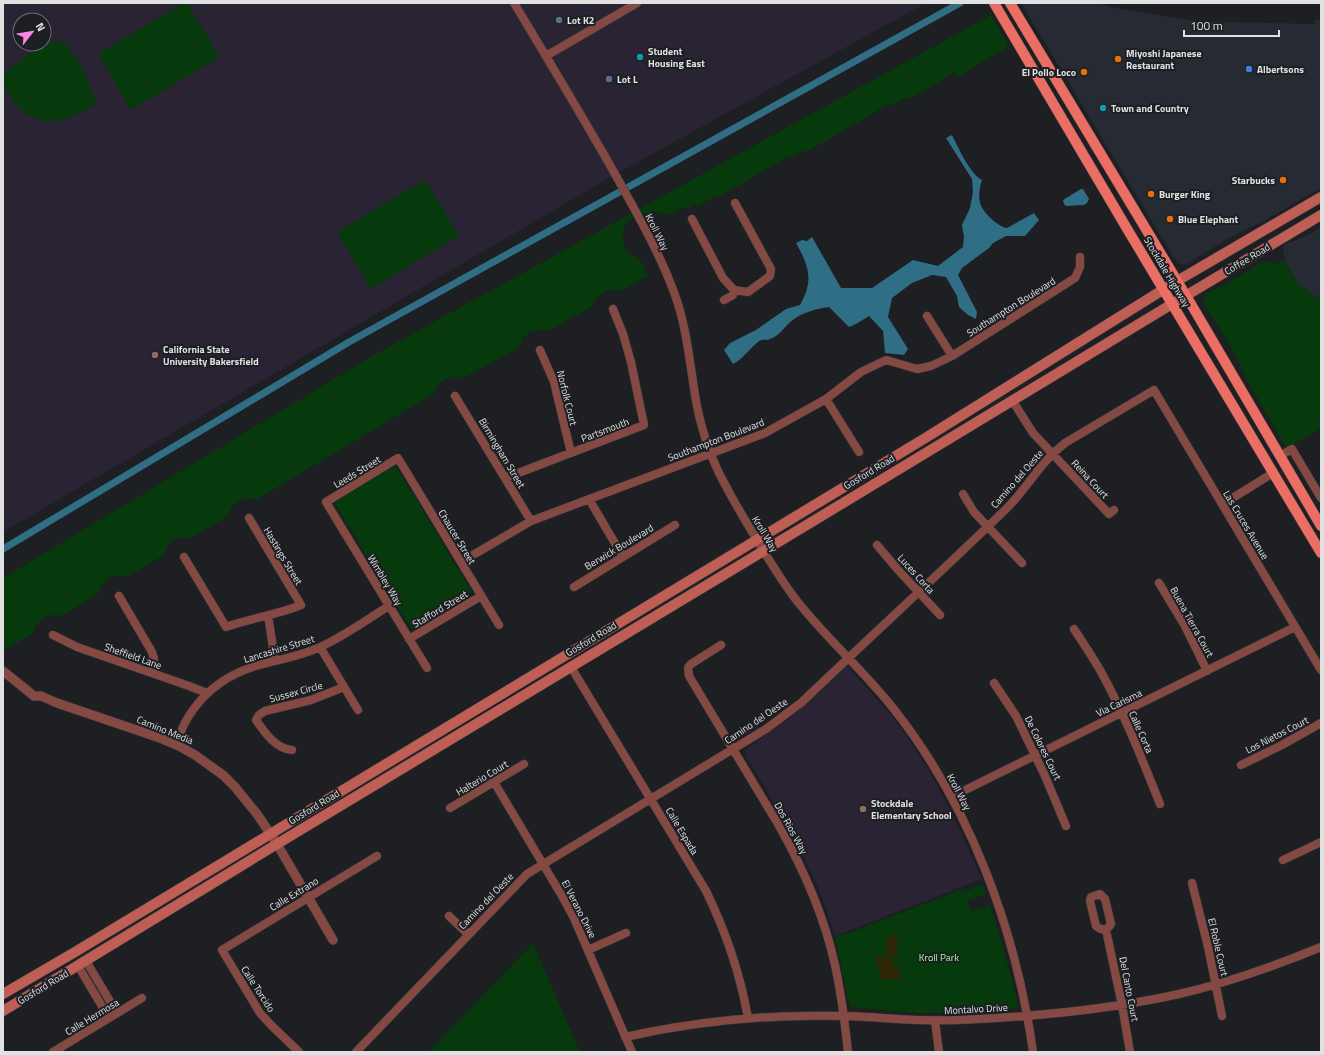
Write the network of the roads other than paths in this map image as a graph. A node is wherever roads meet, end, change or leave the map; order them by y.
1 (514, 3) edge
2 (636, 3) edge
3 (994, 3) edge
4 (1010, 3) edge
5 (546, 56) junction
6 (1321, 197) edge
7 (735, 203) dead end
8 (1321, 215) edge
9 (692, 219) dead end
10 (1080, 257) dead end
11 (1177, 281) junction
12 (734, 290) junction
13 (1163, 290) junction
14 (1186, 296) junction
15 (724, 300) dead end
16 (1172, 304) junction
17 (613, 309) dead end
18 (927, 316) dead end
19 (540, 350) dead end
20 (952, 356) junction
21 (1154, 390) joint
22 (455, 396) dead end
23 (826, 399) junction
24 (1012, 400) junction
25 (860, 452) dead end
26 (571, 453) junction
27 (710, 453) junction
28 (1052, 453) junction
29 (1280, 456) junction
30 (398, 458) joint
31 (1274, 473) junction
32 (505, 478) junction
33 (962, 494) dead end
34 (1321, 498) edge
35 (589, 499) junction
36 (326, 502) joint
37 (1223, 504) junction
38 (1114, 510) dead end
39 (248, 518) dead end
40 (531, 521) junction
41 (675, 525) dead end
42 (987, 526) junction
43 (1321, 527) edge
44 (757, 540) junction
45 (877, 545) dead end
46 (764, 551) junction
47 (1321, 553) edge
48 (184, 557) dead end
49 (623, 557) junction
50 (461, 562) junction
51 (1022, 563) dead end
52 (1159, 583) dead end
53 (574, 587) dead end
54 (918, 592) junction
55 (119, 596) dead end
56 (481, 596) junction
57 (389, 606) junction
58 (940, 615) dead end
59 (268, 616) junction
60 (499, 625) dead end
61 (1296, 627) junction
62 (1074, 629) dead end
63 (54, 635) dead end
64 (410, 639) junction
65 (722, 644) dead end
66 (320, 647) junction
67 (848, 658) junction
68 (275, 661) junction
69 (571, 667) junction
70 (427, 668) dead end
71 (1321, 670) edge
72 (3, 671) edge
73 (1207, 671) junction
74 (152, 673) junction
75 (994, 683) dead end
76 (344, 687) junction
77 (207, 693) junction
78 (358, 710) dead end
79 (1121, 713) junction
80 (1321, 723) edge
81 (180, 746) junction
82 (733, 749) junction
83 (292, 750) dead end
84 (1036, 755) junction
85 (524, 764) dead end
86 (1242, 765) dead end
87 (494, 782) junction
88 (951, 797) junction
89 (651, 799) junction
90 (1160, 804) dead end
91 (450, 808) dead end
92 (1066, 826) dead end
93 (270, 833) junction
94 (1321, 842) edge
95 (277, 844) junction
96 (377, 856) dead end
97 (1283, 860) dead end
98 (543, 864) junction
99 (1192, 883) dead end
100 (308, 898) junction
101 (449, 916) dead end
102 (1106, 930) dead end
103 (626, 933) dead end
104 (468, 934) junction
105 (334, 940) dead end
106 (1321, 947) edge
107 (222, 950) joint
108 (588, 950) junction
109 (82, 963) junction
110 (1216, 984) junction
111 (3, 994) edge
112 (142, 998) dead end
113 (1122, 1005) junction
114 (3, 1011) edge
115 (117, 1013) junction
116 (844, 1016) junction
117 (1027, 1016) junction
118 (1222, 1016) dead end
119 (108, 1018) junction
120 (748, 1018) junction
121 (935, 1021) junction
122 (625, 1038) junction
123 (66, 1049) edge
124 (53, 1052) edge
125 (299, 1052) edge
126 (356, 1052) edge
127 (632, 1052) edge
128 (848, 1052) edge
129 (939, 1052) edge
130 (1033, 1052) edge
131 (1130, 1052) edge

1 - 5 street, Kroll Way
2 - 5 street
3 - 13 main road, Stockdale Highway
4 - 11 main road, Stockdale Highway
5 - 27 street, Kroll Way
6 - 11 main road, Coffee Road
7 - 12 street
8 - 14 main road, Coffee Road
9 - 12 street
10 - 20 street, Southampton Boulevard
11 - 13 main road, Gosford Road
11 - 14 main road, Stockdale Highway
12 - 15 street
13 - 16 main road, Stockdale Highway
13 - 44 main road, Gosford Road
14 - 16 main road, Coffee Road
14 - 29 main road, Stockdale Highway
16 - 24 main road, Gosford Road
16 - 31 main road, Stockdale Highway
17 - 26 street, Partsmouth
18 - 20 street
19 - 26 street, Norfolk Court
20 - 23 street, Southampton Boulevard
21 - 28 street, Camino del Oeste
21 - 37 street, Las Cruces Avenue
22 - 32 street, Birmingham Street
23 - 25 street
23 - 27 street, Southampton Boulevard
24 - 28 street
24 - 46 main road, Gosford Road
26 - 32 street, Partsmouth
27 - 35 street, Southampton Boulevard
27 - 44 street, Kroll Way
28 - 38 street, Reina Court
28 - 42 street, Camino del Oeste
29 - 34 street
29 - 43 main road, Stockdale Highway
30 - 36 street, Leeds Street
30 - 50 street, Chaucer Street
31 - 37 street
31 - 43 main road
31 - 47 main road, Stockdale Highway
32 - 40 street, Birmingham Street
33 - 42 street
35 - 40 street, Southampton Boulevard
35 - 49 street
36 - 57 street, Wimbley Way
37 - 61 street, Las Cruces Avenue
39 - 59 street, Hastings Street
40 - 50 street, Southampton Boulevard
41 - 49 street, Berwick Boulevard
42 - 51 street
42 - 54 street, Camino del Oeste
44 - 46 street, Kroll Way
44 - 93 main road, Gosford Road
45 - 54 street, Luces Corta
46 - 67 street, Kroll Way
46 - 69 main road, Gosford Road
48 - 59 street
49 - 53 street, Berwick Boulevard
50 - 56 street, Chaucer Street
52 - 73 street, Buena Tierra Court
54 - 58 street, Luces Corta
54 - 67 street, Camino del Oeste
55 - 74 street
56 - 60 street, Chaucer Street
56 - 64 street, Stafford Street
57 - 64 street, Wimbley Way
57 - 66 street, Lancashire Street
59 - 68 street
61 - 71 street, Las Cruces Avenue
61 - 73 street, Via Carisma
62 - 79 street, Calle Corta
63 - 74 street, Sheffield Lane
64 - 70 street, Wimbley Way
65 - 82 street, Dos Rios Way
66 - 68 street, Lancashire Street
66 - 76 street
67 - 82 street, Camino del Oeste
67 - 88 street, Kroll Way
68 - 77 street, Lancashire Street
69 - 89 street, Calle Espada
69 - 95 main road, Gosford Road
72 - 81 street, Camino Media
73 - 79 street, Via Carisma
74 - 77 street, Sheffield Lane
75 - 84 street, De Colores Court
76 - 78 street
76 - 83 street, Sussex Circle
77 - 81 street, Lancashire Street
79 - 84 street, Via Carisma
79 - 90 street, Calle Corta
80 - 86 street, Los Nietos Court
81 - 93 street, Camino Media
82 - 89 street, Camino del Oeste
82 - 116 street, Dos Rios Way
84 - 88 street, Via Carisma
84 - 92 street, De Colores Court
85 - 87 street, Halterio Court
87 - 91 street, Halterio Court
87 - 98 street, El Verano Drive
88 - 117 street, Kroll Way
89 - 98 street, Camino del Oeste
89 - 120 street, Calle Espada
93 - 95 street, Camino Media
93 - 111 main road, Gosford Road
94 - 97 street
95 - 100 street, Camino Media
95 - 109 main road, Gosford Road
96 - 100 street, Calle Extrano
98 - 104 street, Camino del Oeste
98 - 108 street, El Verano Drive
99 - 110 street, El Roble Court
100 - 105 street, Camino Media
100 - 107 street, Calle Extrano
101 - 104 street
102 - 113 street, Del Canto Court
103 - 108 street
104 - 126 street, Camino del Oeste
106 - 110 street, Montalvo Drive
107 - 125 street, Calle Torcido
108 - 122 street, El Verano Drive
109 - 114 main road, Gosford Road
109 - 115 street
109 - 119 street
110 - 113 street, Montalvo Drive
110 - 118 street, El Roble Court
112 - 115 street, Calle Hermosa
113 - 117 street, Montalvo Drive
113 - 131 street, Del Canto Court
115 - 119 street, Calle Hermosa
116 - 120 street, Montalvo Drive
116 - 121 street, Montalvo Drive
116 - 128 street, Dos Rios Way
117 - 121 street, Montalvo Drive
117 - 130 street, Kroll Way
119 - 123 street, Calle Hermosa
120 - 122 street, Montalvo Drive
121 - 129 street
122 - 127 street, El Verano Drive
123 - 124 street, Calle Hermosa

